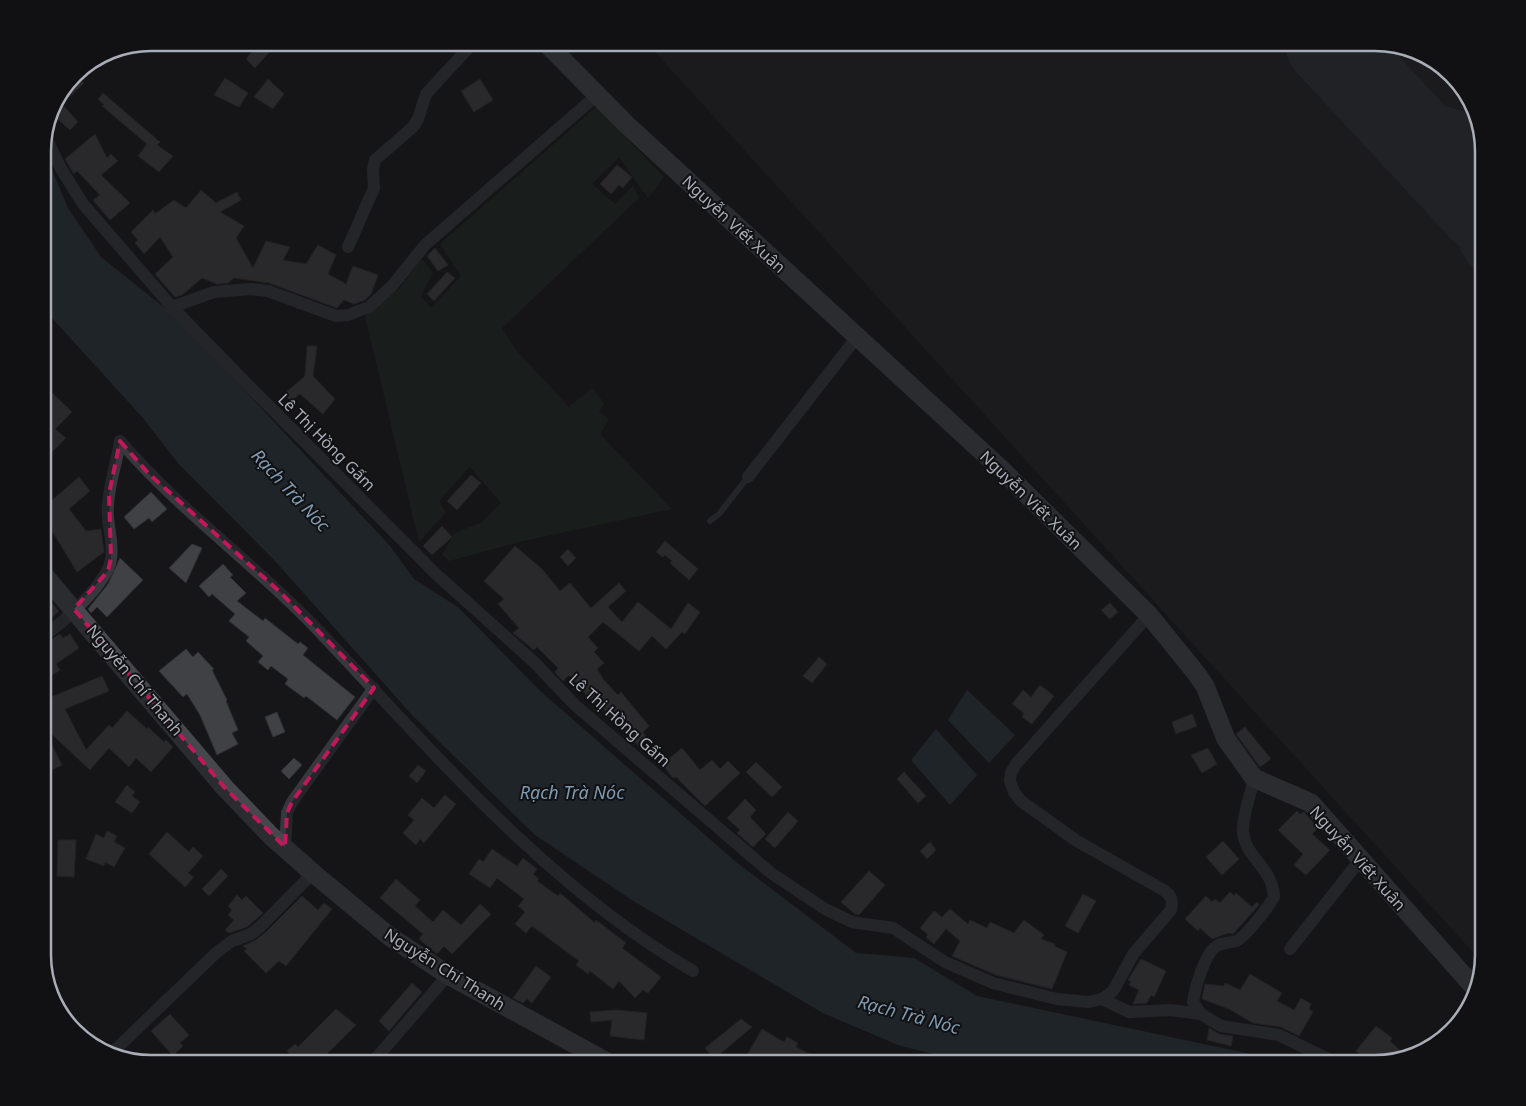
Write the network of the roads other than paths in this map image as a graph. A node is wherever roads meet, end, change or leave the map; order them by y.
1 (465, 51) edge
2 (555, 51) edge
3 (597, 95) junction
4 (51, 148) edge
5 (348, 246) dead end
6 (172, 307) junction
7 (857, 337) junction
8 (748, 477) joint
9 (710, 521) dead end
10 (51, 583) edge
11 (74, 609) junction
12 (1148, 615) junction
13 (51, 629) edge
14 (374, 688) junction
15 (1254, 778) junction
16 (278, 841) junction
17 (1360, 860) junction
18 (313, 873) junction
19 (1290, 949) dead end
20 (693, 971) dead end
21 (448, 975) junction
22 (1470, 983) edge
23 (1102, 999) junction
24 (1201, 1014) junction
25 (117, 1048) edge
26 (380, 1055) edge
27 (593, 1055) edge
28 (1318, 1055) edge

1 - 5 street
2 - 3 street, Nguyễn Viết Xuân
3 - 6 street
3 - 7 street, Nguyễn Viết Xuân
4 - 6 street, Lê Thị Hồng Gấm
6 - 23 street, Lê Thị Hồng Gấm
7 - 8 street
7 - 12 street, Nguyễn Viết Xuân
8 - 9 lane
10 - 11 street, Nguyễn Chí Thanh
11 - 13 street
11 - 14 street
11 - 16 street, Nguyễn Chí Thanh
12 - 15 street, Nguyễn Viết Xuân
12 - 23 street
14 - 16 street
14 - 20 street
15 - 17 street, Nguyễn Viết Xuân
15 - 24 street
16 - 18 street, Nguyễn Chí Thanh
17 - 19 street
17 - 22 street, Nguyễn Viết Xuân
18 - 21 street, Nguyễn Chí Thanh
18 - 25 street
21 - 26 street
21 - 27 street, Nguyễn Chí Thanh
23 - 24 street
24 - 28 street

